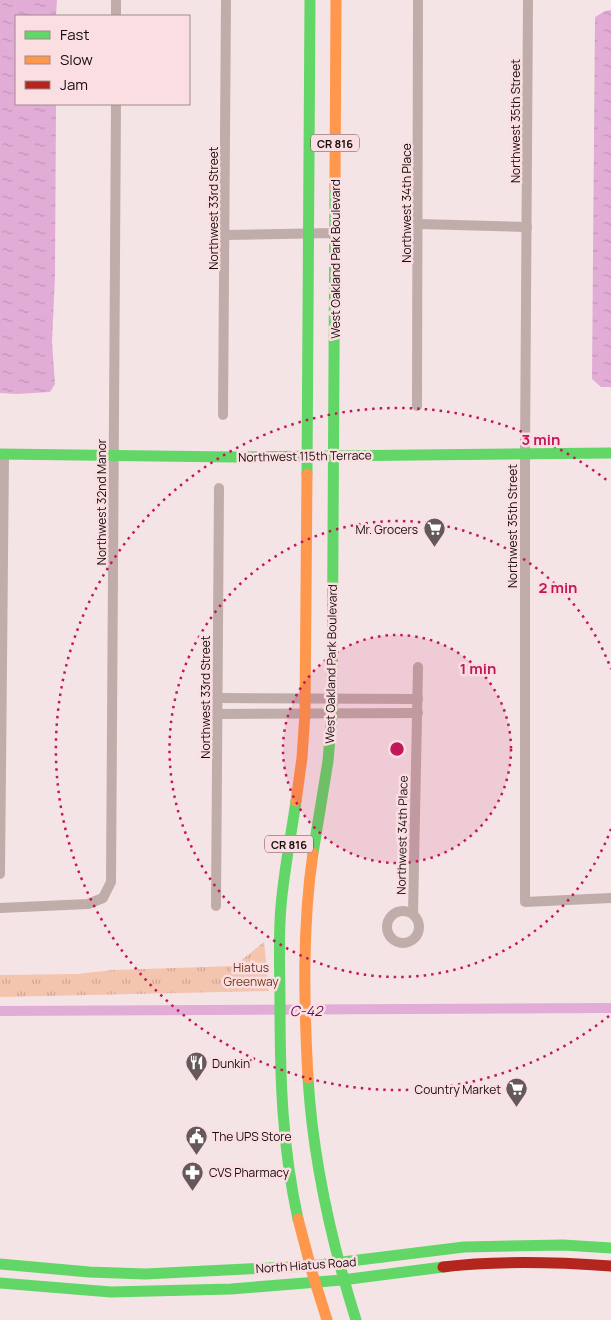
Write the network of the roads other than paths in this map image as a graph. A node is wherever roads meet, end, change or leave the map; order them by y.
1 (116, 0) edge
2 (226, 0) edge
3 (310, 0) edge
4 (336, 0) edge
5 (418, 0) edge
6 (528, 0) edge
7 (116, 15) edge
8 (116, 105) edge
9 (419, 224) junction
10 (527, 227) junction
11 (309, 233) junction
12 (335, 233) junction
13 (225, 234) junction
14 (417, 406) dead end
15 (223, 415) dead end
16 (611, 453) edge
17 (2, 454) edge
18 (525, 454) junction
19 (113, 456) junction
20 (333, 456) junction
21 (308, 457) junction
22 (219, 488) dead end
23 (418, 667) dead end
24 (218, 698) junction
25 (306, 698) junction
26 (332, 698) junction
27 (418, 699) junction
28 (418, 713) junction
29 (218, 714) junction
30 (306, 714) junction
31 (332, 714) junction
32 (0, 796) edge
33 (0, 874) edge
34 (611, 898) edge
35 (216, 906) dead end
36 (0, 908) edge
37 (413, 914) dead end
38 (611, 1248) edge
39 (0, 1264) edge
40 (338, 1264) junction
41 (310, 1266) junction
42 (611, 1266) edge
43 (342, 1280) junction
44 (315, 1282) junction
45 (0, 1283) edge
46 (327, 1320) edge
47 (356, 1320) edge

1 - 7 street
2 - 13 street, Northwest 33rd Street
3 - 11 main road, West Oakland Park Boulevard / CR 816
4 - 12 main road, West Oakland Park Boulevard / CR 816
5 - 9 street, Northwest 34th Place
6 - 10 street, Northwest 35th Street
8 - 19 street, Northwest 32nd Manor
9 - 10 street
9 - 14 street, Northwest 34th Place
10 - 18 street, Northwest 35th Street
11 - 12 street
11 - 13 street
11 - 21 main road, West Oakland Park Boulevard / CR 816
12 - 20 main road, West Oakland Park Boulevard / CR 816
13 - 15 street, Northwest 33rd Street
16 - 18 main road, Northwest 115th Terrace
17 - 19 main road, Northwest 115th Terrace
17 - 32 street
18 - 20 main road, Northwest 115th Terrace
18 - 34 street, Northwest 35th Street
19 - 21 main road, Northwest 115th Terrace
19 - 36 street, Northwest 32nd Manor
20 - 21 main road, Northwest 115th Terrace
20 - 26 main road, West Oakland Park Boulevard / CR 816
21 - 25 main road, West Oakland Park Boulevard / CR 816
22 - 24 street, Northwest 33rd Street
23 - 27 street, Northwest 34th Place
24 - 25 street
24 - 29 street, Northwest 33rd Street
25 - 26 street
25 - 30 main road, West Oakland Park Boulevard / CR 816
26 - 27 street
26 - 31 main road, West Oakland Park Boulevard / CR 816
27 - 28 street, Northwest 34th Place
28 - 31 street
28 - 37 street, Northwest 34th Place
29 - 30 street
29 - 35 street, Northwest 33rd Street
30 - 31 street
30 - 41 main road, West Oakland Park Boulevard / CR 816
31 - 40 main road, West Oakland Park Boulevard / CR 816
32 - 33 street
38 - 40 main road, North Hiatus Road
39 - 41 main road, North Hiatus Road
40 - 41 main road, North Hiatus Road
40 - 43 main road, West Oakland Park Boulevard / CR 816
41 - 44 main road, West Oakland Park Boulevard / CR 816
42 - 43 main road, North Hiatus Road
43 - 44 main road, North Hiatus Road
43 - 47 main road, West Oakland Park Boulevard / CR 816
44 - 45 main road, North Hiatus Road
44 - 46 main road, West Oakland Park Boulevard / CR 816

